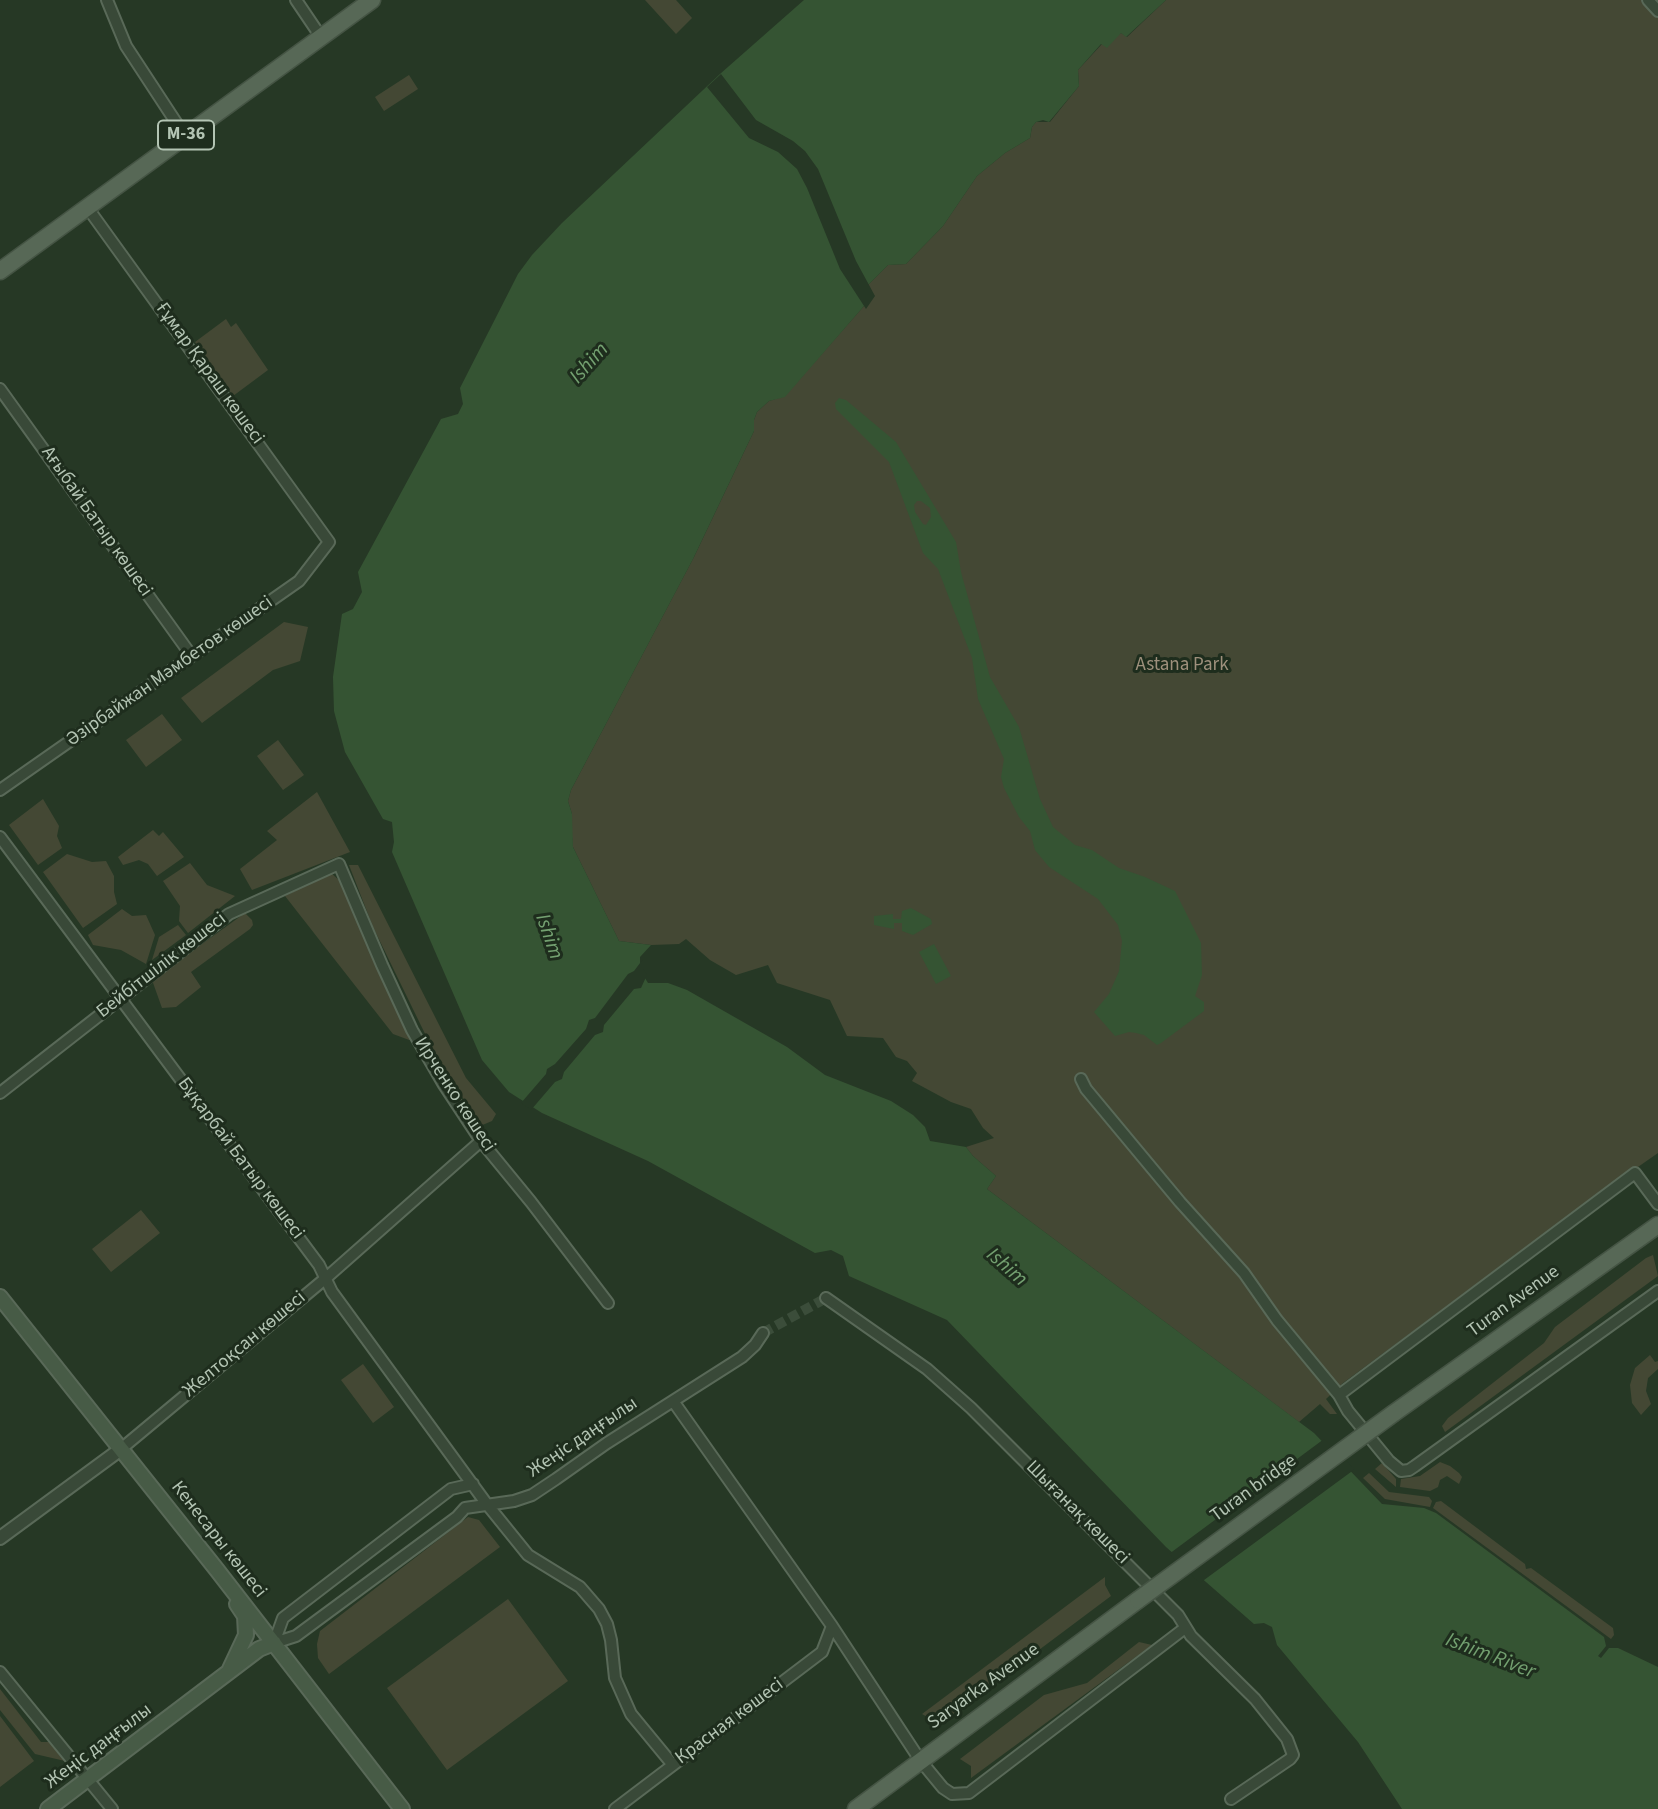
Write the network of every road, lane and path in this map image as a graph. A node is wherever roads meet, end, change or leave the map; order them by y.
1 (107, 0) edge
2 (296, 0) edge
3 (372, 0) edge
4 (1648, 0) edge
5 (1658, 11) edge
6 (321, 37) junction
7 (185, 136) junction
8 (87, 207) junction
9 (0, 271) edge
10 (0, 389) edge
11 (330, 542) joint
12 (191, 655) junction
13 (0, 790) edge
14 (0, 837) edge
15 (339, 864) joint
16 (119, 999) junction
17 (1081, 1079) dead end
18 (0, 1093) edge
19 (481, 1141) junction
20 (1658, 1204) edge
21 (1658, 1225) edge
22 (326, 1278) junction
23 (1658, 1292) edge
24 (0, 1297) edge
25 (826, 1298) dead end
26 (608, 1303) dead end
27 (763, 1333) tunnel mouth
28 (1339, 1395) junction
29 (673, 1401) junction
30 (1394, 1413) joint
31 (121, 1449) junction
32 (473, 1484) junction
33 (486, 1503) junction
34 (0, 1538) edge
35 (217, 1570) junction
36 (1139, 1600) joint
37 (832, 1626) junction
38 (1185, 1629) junction
39 (274, 1643) junction
40 (0, 1672) edge
41 (229, 1672) junction
42 (920, 1760) junction
43 (673, 1765) junction
44 (88, 1779) junction
45 (1231, 1799) dead end
46 (876, 1803) edge
47 (48, 1809) edge
48 (112, 1809) edge
49 (402, 1809) edge
50 (615, 1809) edge
51 (856, 1809) edge

1 - 7 street
2 - 6 street
3 - 6 main road, M-36
4 - 5 street
6 - 7 main road, M-36
7 - 8 main road, M-36
8 - 9 main road, M-36
8 - 11 street, Ғұмар Қараш көшесі
10 - 12 street, Ағыбай Батыр көшесі
11 - 12 street, Әзірбайжан Мәмбетов көшесі
12 - 13 street, Әзірбайжан Мәмбетов көшесі
14 - 16 street, Бұқарбай Батыр көшесі
15 - 16 street, Бейбітшілік көшесі
15 - 19 street, Ирченко көшесі
16 - 18 street, Бейбітшілік көшесі
16 - 22 street, Бұқарбай Батыр көшесі
17 - 28 street
19 - 22 street, Желтоқсан көшесі
19 - 26 street, Ирченко көшесі
20 - 28 street
21 - 30 main road, Turan Avenue
22 - 31 street, Желтоқсан көшесі
22 - 32 street, Бұқарбай Батыр көшесі
23 - 28 street
24 - 31 main road, Кенесары көшесі
25 - 38 street, Шығанақ көшесі
27 - 29 street, Жеңіс даңғылы
29 - 33 street, Жеңіс даңғылы
29 - 37 street
30 - 36 main road, Turan bridge, bridge
31 - 34 street, Желтоқсан көшесі
31 - 35 main road, Кенесары көшесі
32 - 33 street, Бұқарбай Батыр көшесі
32 - 39 street
33 - 39 street, Жеңіс даңғылы
33 - 43 street, Бұқарбай Батыр көшесі
35 - 39 main road, Кенесары көшесі
35 - 41 main road
36 - 42 main road, Saryarka Avenue
37 - 42 street
37 - 43 street, Красная көшесі
38 - 42 street
38 - 45 street, Шығанақ көшесі
39 - 41 main road, Жеңіс даңғылы
39 - 49 main road, Кенесары көшесі
40 - 44 street
41 - 44 main road, Жеңіс даңғылы
42 - 46 main road, Saryarka Avenue
43 - 50 street, Красная көшесі
44 - 47 main road, Жеңіс даңғылы
44 - 48 street
46 - 51 main road, Saryarka Avenue

